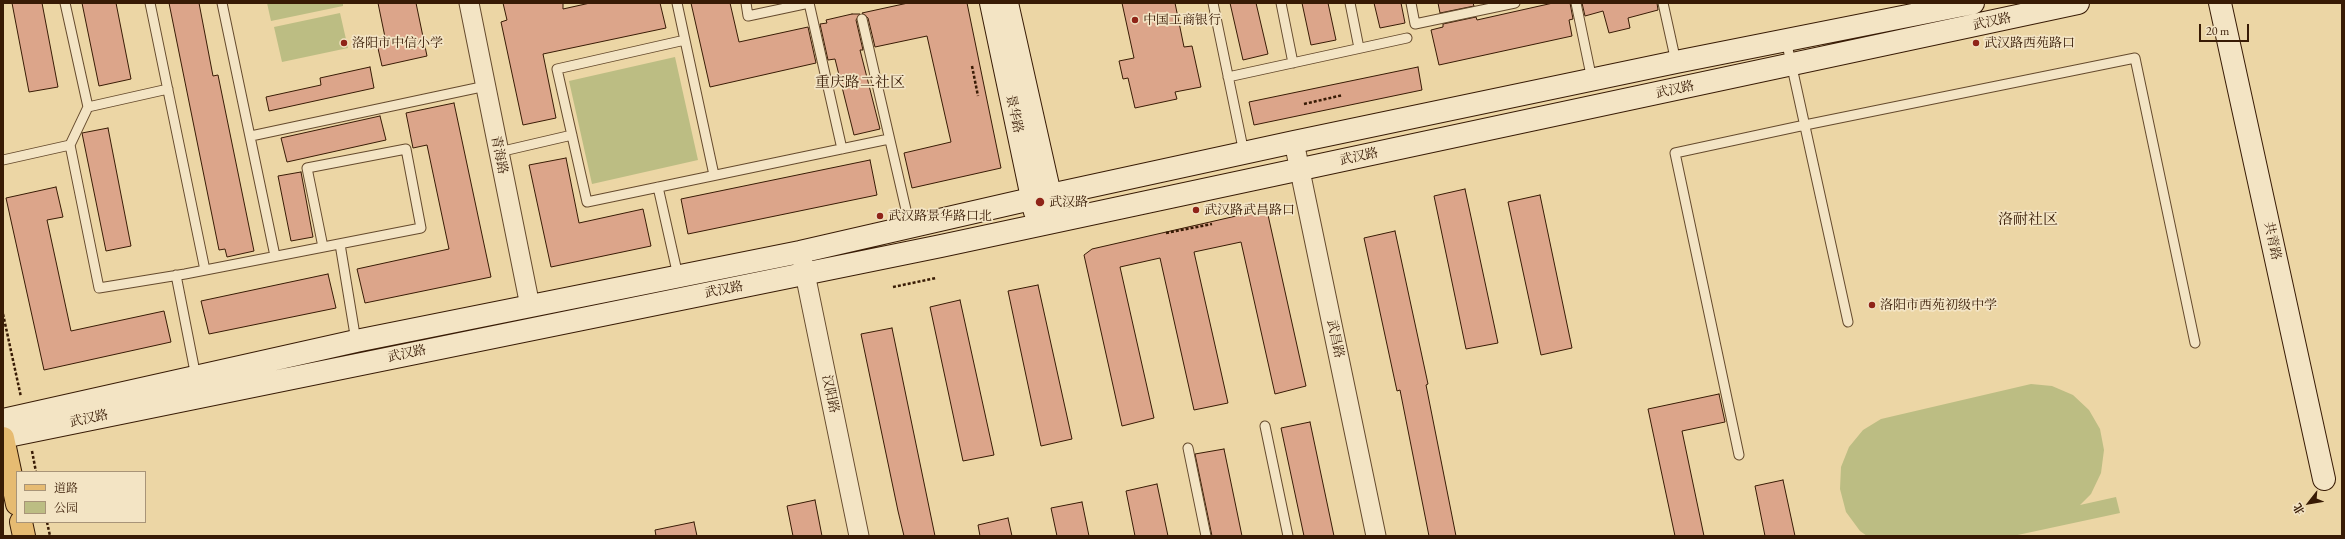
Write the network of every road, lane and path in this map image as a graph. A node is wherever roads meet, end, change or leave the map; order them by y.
1 (65, 3) edge
2 (150, 3) edge
3 (222, 3) edge
4 (469, 3) edge
5 (677, 3) edge
6 (746, 3) edge
7 (804, 3) edge
8 (991, 3) edge
9 (1007, 3) edge
10 (1213, 3) edge
11 (1281, 3) edge
12 (1350, 3) edge
13 (1411, 3) edge
14 (1515, 3) edge
15 (1576, 3) edge
16 (1663, 3) edge
17 (2078, 3) edge
18 (2220, 3) edge
19 (1964, 4) edge
20 (1494, 5) edge
21 (862, 19) dead end
22 (1407, 38) dead end
23 (685, 40) junction
24 (1786, 40) junction
25 (1360, 48) junction
26 (1676, 62) junction
27 (1293, 63) junction
28 (1791, 65) junction
29 (972, 66) dead end
30 (1228, 77) junction
31 (1592, 80) junction
32 (486, 86) junction
33 (168, 89) junction
34 (1343, 95) dead end
35 (978, 96) dead end
36 (1304, 104) dead end
37 (88, 107) junction
38 (1805, 124) junction
39 (572, 135) junction
40 (251, 136) junction
41 (890, 139) junction
42 (1294, 142) junction
43 (70, 145) junction
44 (842, 149) junction
45 (499, 152) junction
46 (1244, 153) junction
47 (3, 160) edge
48 (1299, 169) junction
49 (714, 175) junction
50 (658, 187) junction
51 (1041, 197) junction
52 (1047, 223) junction
53 (1212, 224) dead end
54 (910, 227) junction
55 (1166, 233) dead end
56 (340, 244) junction
57 (323, 247) junction
58 (800, 252) junction
59 (275, 256) junction
60 (205, 270) junction
61 (805, 274) junction
62 (176, 275) junction
63 (678, 276) junction
64 (936, 278) dead end
65 (893, 287) dead end
66 (530, 306) junction
67 (3, 314) edge
68 (1848, 322) dead end
69 (356, 341) junction
70 (2195, 343) dead end
71 (197, 378) junction
72 (3, 420) edge
73 (26, 424) junction
74 (1265, 426) dead end
75 (3, 438) edge
76 (1188, 448) dead end
77 (1739, 455) dead end
78 (36, 471) edge
79 (2324, 478) dead end
80 (16, 499) edge
81 (21, 523) edge
82 (47, 523) edge
83 (24, 536) edge
84 (50, 536) edge
85 (859, 536) edge
86 (1206, 536) edge
87 (1288, 536) edge
88 (1376, 536) edge

1 - 37 lane
2 - 33 lane
3 - 40 lane
4 - 32 street, 青海路
5 - 23 lane
6 - 7 lane
7 - 44 lane
8 - 51 main road, 景华路
9 - 51 main road, 景华路
10 - 30 lane
11 - 27 lane
12 - 25 lane
13 - 20 lane
14 - 20 lane
15 - 31 lane
16 - 26 lane
17 - 28 main road, 武汉路
18 - 79 main road, 共青路
19 - 24 main road, 武汉路
21 - 41 lane
22 - 25 lane
23 - 39 lane
23 - 49 lane
24 - 26 main road, 武汉路
24 - 28 lane
25 - 27 lane
26 - 31 main road, 武汉路
27 - 30 lane
28 - 38 lane
28 - 48 main road, 武汉路
29 - 35 path
30 - 46 lane
31 - 42 main road, 武汉路
32 - 40 lane
32 - 45 street, 青海路
33 - 37 lane
33 - 60 lane
34 - 36 path
37 - 43 lane
38 - 68 lane
38 - 70 lane
38 - 77 lane
39 - 45 lane
39 - 50 lane
40 - 59 lane
41 - 44 lane
41 - 54 lane
42 - 46 main road, 武汉路
42 - 48 street, 武昌路
43 - 47 lane
43 - 62 lane
44 - 49 lane
45 - 66 street, 青海路
46 - 51 main road, 武汉路
48 - 52 main road, 武汉路
48 - 88 street, 武昌路
49 - 50 lane
50 - 63 lane
51 - 52 main road, 景华路
51 - 54 main road, 武汉路
52 - 61 main road, 武汉路
53 - 55 path
54 - 58 main road, 武汉路
56 - 57 lane
56 - 57 lane
56 - 69 lane
57 - 59 lane
58 - 61 street, 汉阳路
58 - 63 main road, 武汉路
59 - 60 lane
60 - 62 lane
61 - 73 main road, 武汉路
61 - 85 street, 汉阳路
62 - 71 lane
63 - 66 main road, 武汉路
64 - 65 path
66 - 69 main road, 武汉路
67 - 73 path
69 - 71 main road, 武汉路
71 - 73 main road, 武汉路
72 - 73 main road, 武汉路
73 - 75 main road, 武汉路
73 - 78 path
74 - 87 lane
75 - 80 main road
76 - 86 lane
81 - 83 main road
82 - 84 path

